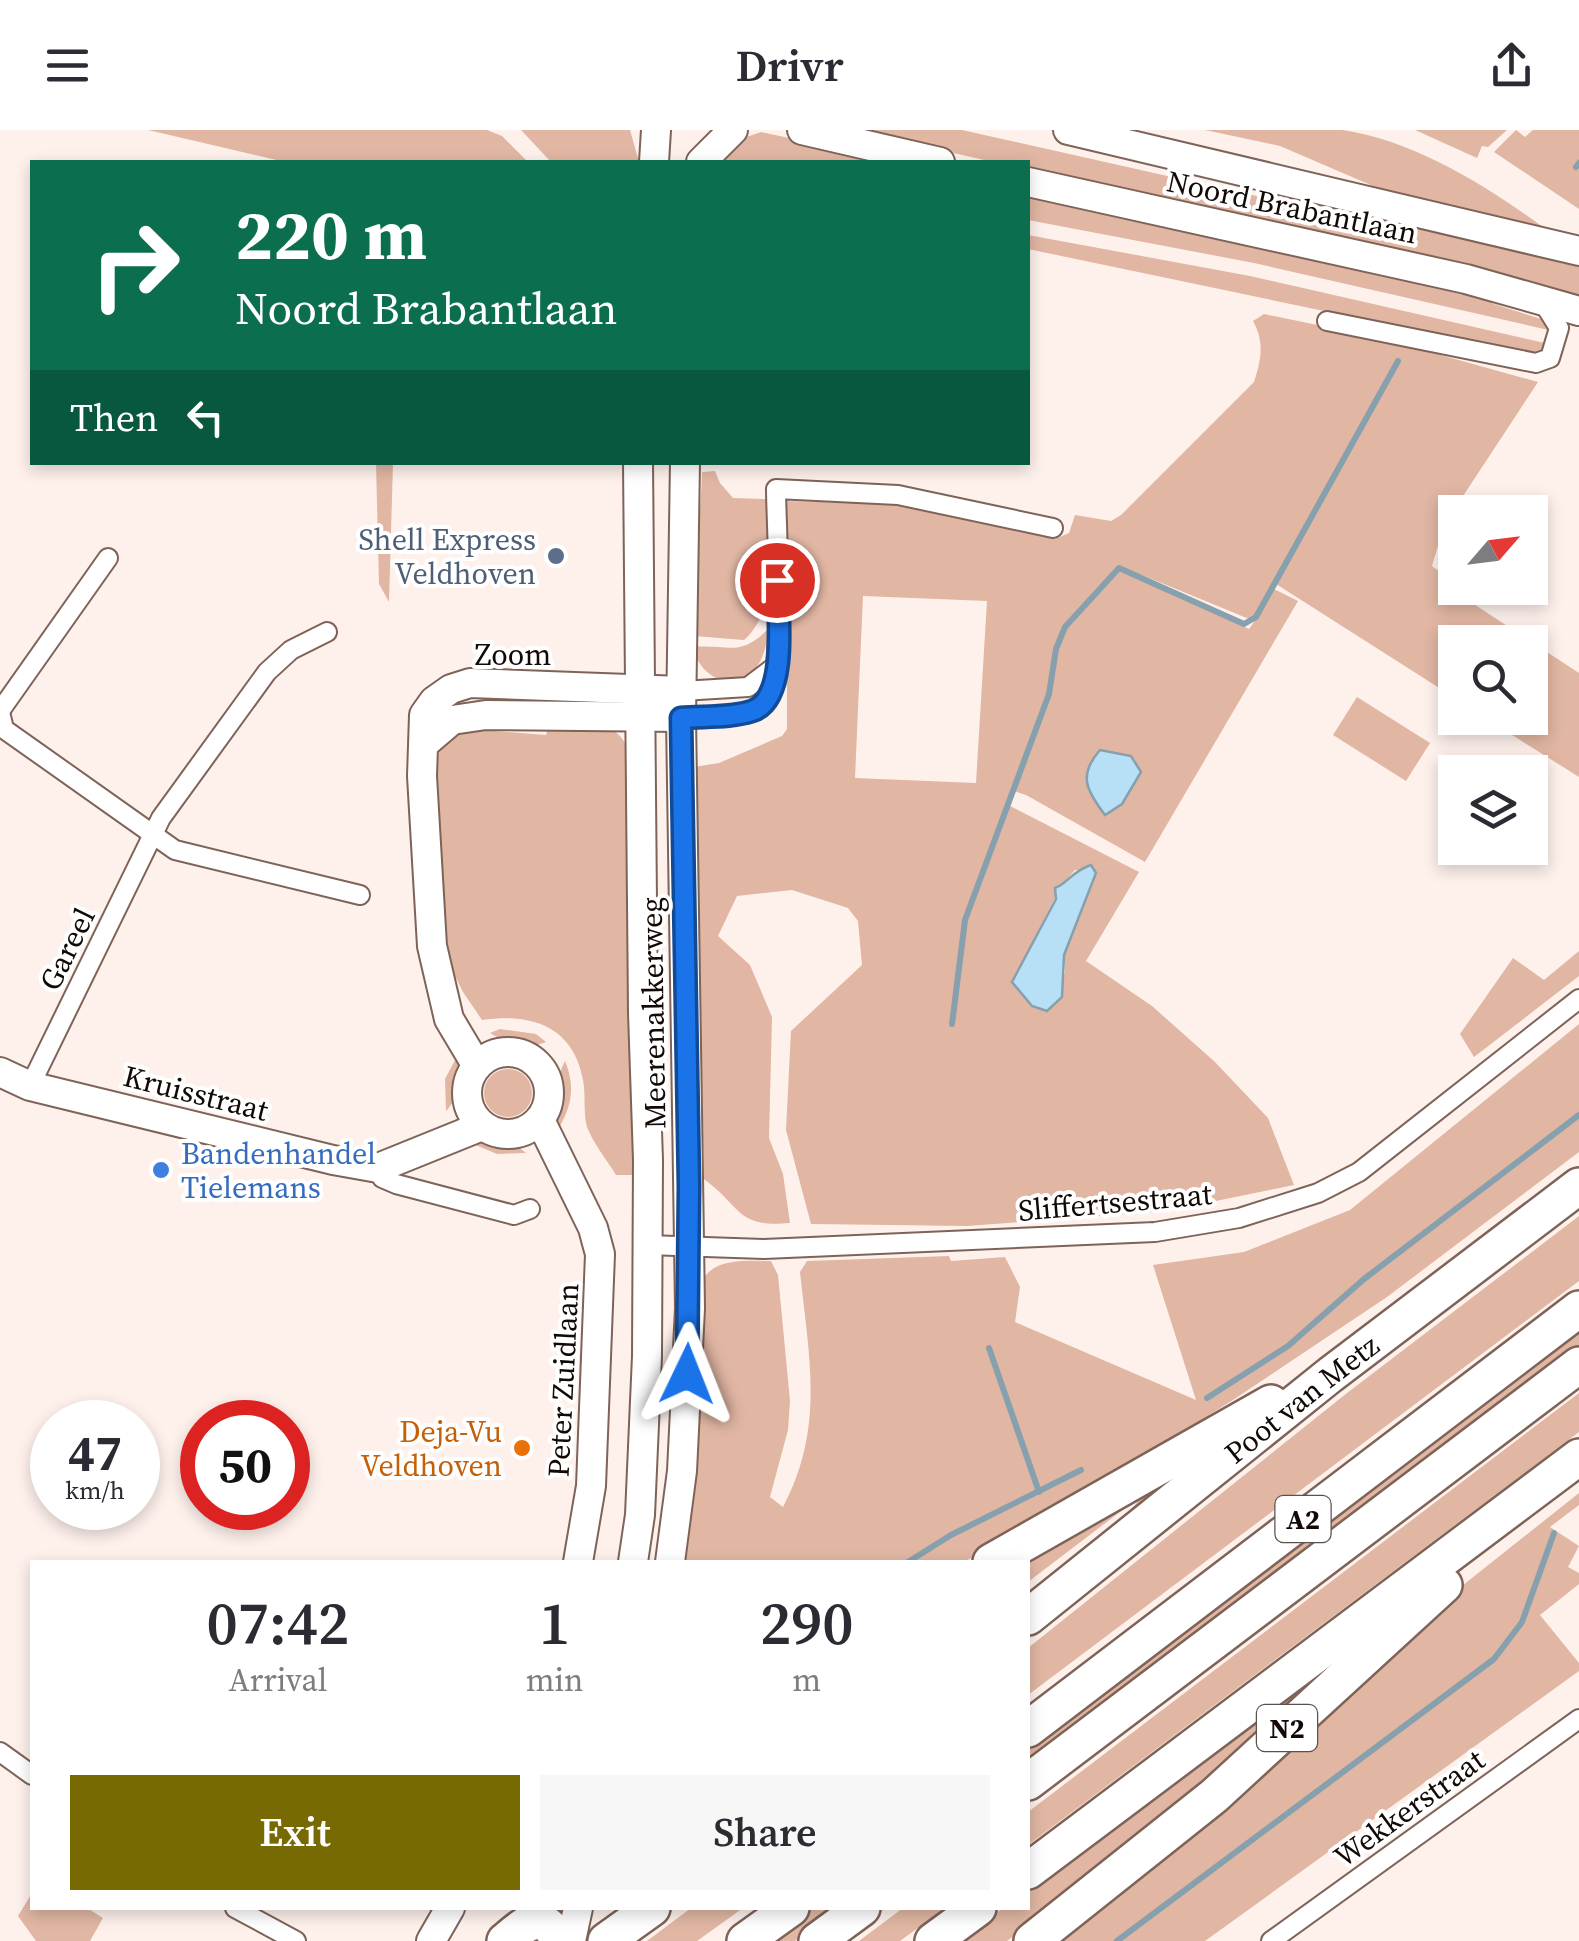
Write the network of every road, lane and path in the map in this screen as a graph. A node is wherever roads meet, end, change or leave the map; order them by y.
1 (700, 130) edge
2 (732, 130) edge
3 (802, 130) edge
4 (1068, 130) edge
5 (699, 160) edge
6 (701, 160) edge
7 (931, 160) edge
8 (1030, 182) edge
9 (1579, 251) edge
10 (1542, 300) junction
11 (1579, 312) edge
12 (1327, 321) dead end
13 (638, 465) edge
14 (684, 465) edge
15 (1053, 528) dead end
16 (108, 558) dead end
17 (327, 632) dead end
18 (776, 665) junction
19 (641, 703) junction
20 (682, 704) junction
21 (0, 711) edge
22 (153, 838) junction
23 (360, 894) dead end
24 (1579, 999) edge
25 (486, 1059) junction
26 (0, 1072) edge
27 (30, 1086) junction
28 (475, 1115) junction
29 (532, 1126) junction
30 (389, 1163) junction
31 (1579, 1186) edge
32 (530, 1209) dead end
33 (647, 1244) junction
34 (688, 1246) junction
35 (1579, 1310) edge
36 (1579, 1365) edge
37 (1330, 1375) junction
38 (1579, 1457) edge
39 (1525, 1497) junction
40 (578, 1560) edge
41 (633, 1560) edge
42 (670, 1560) edge
43 (994, 1560) edge
44 (1030, 1615) edge
45 (1579, 1719) edge
46 (1030, 1727) edge
47 (0, 1752) edge
48 (30, 1774) edge
49 (1030, 1780) edge
50 (1030, 1870) edge
51 (239, 1910) edge
52 (449, 1910) edge
53 (578, 1910) edge
54 (649, 1910) edge
55 (787, 1910) edge
56 (859, 1910) edge
57 (975, 1910) edge
58 (521, 1928) edge
59 (296, 1941) edge
60 (431, 1941) edge
61 (560, 1941) edge
62 (571, 1941) edge
63 (606, 1941) edge
64 (745, 1941) edge
65 (817, 1941) edge
66 (933, 1941) edge
67 (1032, 1941) edge
68 (1271, 1941) edge

1 - 5 main road
2 - 6 main road
3 - 7 main road
4 - 9 main road, Noord Brabantlaan
8 - 10 main road, Noord Brabantlaan
10 - 11 main road, Noord Brabantlaan
10 - 12 street
13 - 19 main road, Meerenakkerweg
14 - 20 main road, Meerenakkerweg
15 - 18 street
16 - 21 street
17 - 22 street, Gareel
18 - 20 street
18 - 20 street
19 - 20 main road
19 - 25 main road, Zoom
19 - 33 main road, Meerenakkerweg
20 - 34 main road, Meerenakkerweg
21 - 22 street
22 - 23 street
22 - 27 street, Gareel
24 - 34 street, Sliffertsestraat
25 - 28 main road
25 - 29 main road
26 - 27 main road, Kruisstraat
27 - 30 main road, Kruisstraat
28 - 29 main road
28 - 30 main road
29 - 40 main road, Peter Zuidlaan
30 - 32 street, Kruisstraat
31 - 37 highway, Poot van Metz
33 - 34 street, Sliffertsestraat
33 - 41 main road, Meerenakkerweg
34 - 42 main road, Meerenakkerweg
35 - 46 highway, A2
36 - 49 highway, A2
37 - 43 highway
37 - 44 highway, Poot van Metz
38 - 39 highway, N2
39 - 50 highway, N2
39 - 67 highway, N2
45 - 68 street, Wekkerstraat
47 - 48 street
51 - 59 street
52 - 60 main road
53 - 62 main road
54 - 63 highway
55 - 64 highway
56 - 65 highway
57 - 66 highway
58 - 61 highway

